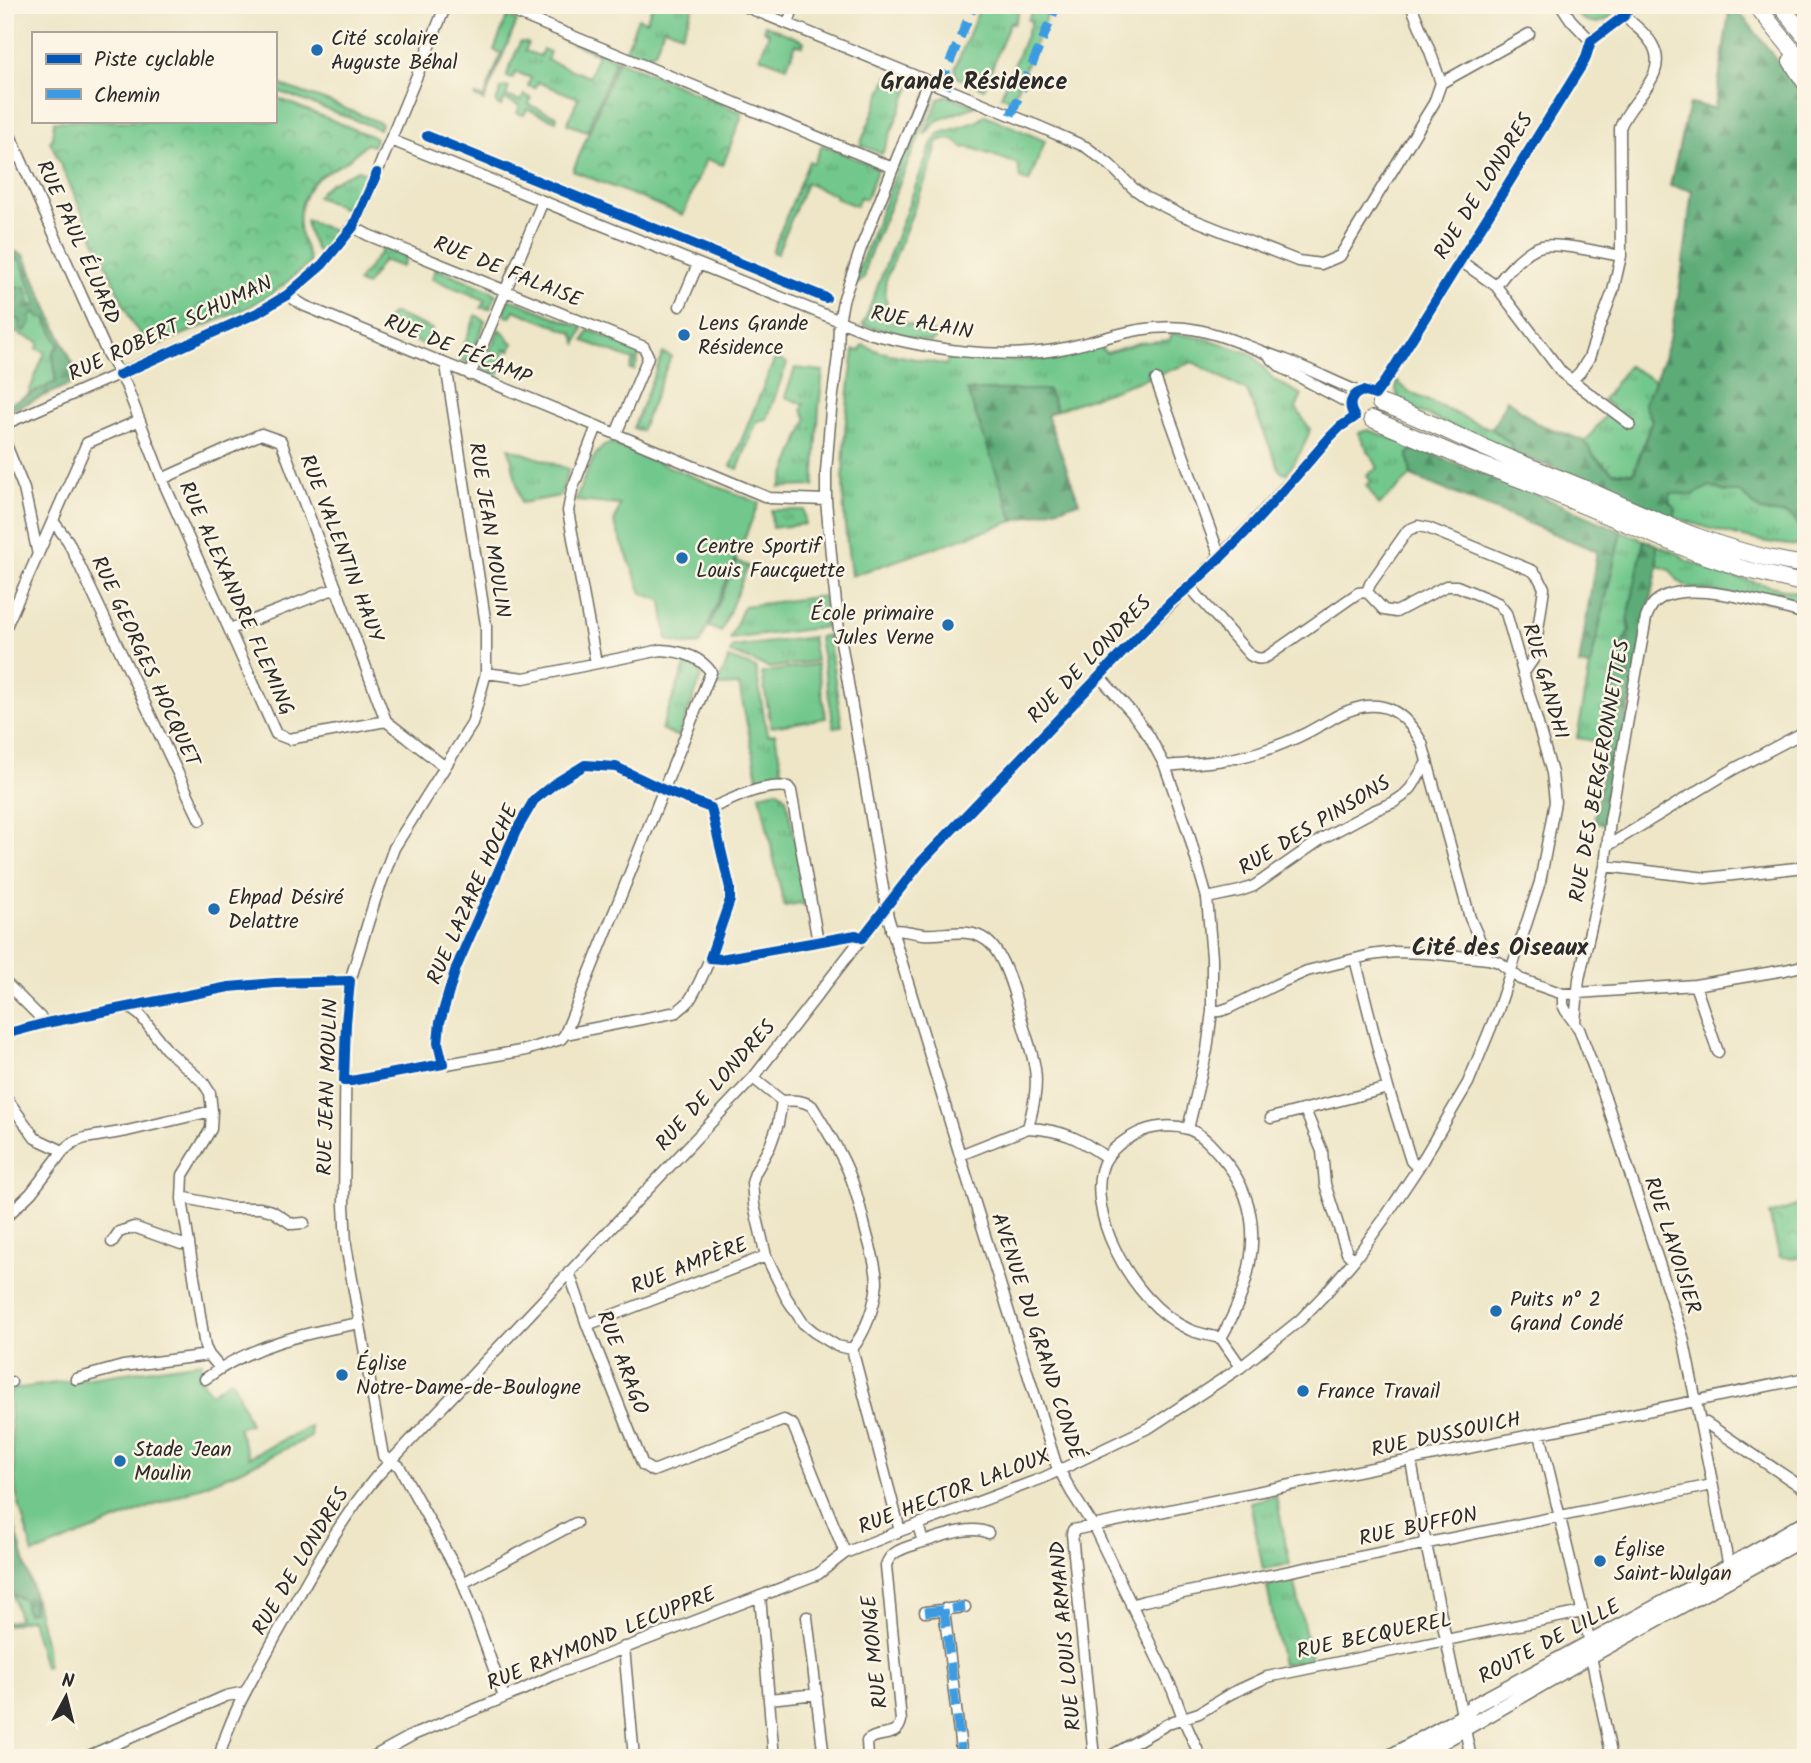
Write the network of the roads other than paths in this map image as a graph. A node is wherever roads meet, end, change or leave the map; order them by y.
1 (446, 5) edge
2 (496, 5) edge
3 (742, 5) edge
4 (794, 5) edge
5 (1411, 5) edge
6 (1561, 5) edge
7 (1631, 5) edge
8 (1756, 5) edge
9 (1780, 5) edge
10 (1624, 16) junction
11 (788, 24) junction
12 (1530, 34) dead end
13 (1806, 37) edge
14 (1591, 41) junction
15 (1788, 45) junction
16 (1806, 67) edge
17 (928, 81) junction
18 (1441, 83) junction
19 (1806, 84) edge
20 (5, 124) edge
21 (391, 140) junction
22 (893, 169) junction
23 (542, 201) junction
24 (353, 227) junction
25 (1620, 256) junction
26 (1459, 260) junction
27 (698, 264) junction
28 (1496, 286) junction
29 (505, 290) junction
30 (287, 295) junction
31 (680, 306) dead end
32 (839, 321) junction
33 (1265, 353) junction
34 (446, 365) junction
35 (119, 375) junction
36 (470, 375) junction
37 (1156, 380) dead end
38 (1572, 380) junction
39 (1359, 392) junction
40 (1377, 399) junction
41 (1350, 404) junction
42 (1355, 417) junction
43 (1372, 419) junction
44 (138, 421) junction
45 (5, 424) edge
46 (1630, 424) dead end
47 (597, 426) junction
48 (616, 434) junction
49 (5, 442) edge
50 (162, 479) junction
51 (826, 500) junction
52 (1625, 515) junction
53 (53, 522) junction
54 (1641, 522) junction
55 (38, 555) junction
56 (1752, 555) junction
57 (1806, 555) edge
58 (1220, 557) junction
59 (1806, 565) edge
60 (1805, 584) edge
61 (1190, 587) junction
62 (336, 588) junction
63 (1367, 592) junction
64 (9, 611) edge
65 (1806, 614) edge
66 (5, 629) edge
67 (230, 629) junction
68 (596, 663) junction
69 (486, 673) junction
70 (1523, 674) junction
71 (1099, 676) junction
72 (386, 721) junction
73 (1806, 731) edge
74 (1426, 764) junction
75 (1165, 766) junction
76 (445, 767) junction
77 (1552, 773) joint
78 (664, 790) junction
79 (711, 808) junction
80 (200, 820) dead end
81 (1609, 845) junction
82 (1806, 864) edge
83 (1605, 866) junction
84 (1207, 898) junction
85 (886, 907) junction
86 (891, 930) junction
87 (862, 938) junction
88 (818, 942) junction
89 (710, 958) junction
90 (1355, 959) junction
91 (1488, 959) junction
92 (1806, 964) edge
93 (1510, 971) junction
94 (350, 981) junction
95 (5, 982) edge
96 (1695, 985) junction
97 (1563, 994) junction
98 (1578, 994) junction
99 (129, 1007) junction
100 (1212, 1011) junction
101 (1575, 1022) junction
102 (46, 1023) junction
103 (5, 1034) edge
104 (565, 1034) junction
105 (1718, 1052) dead end
106 (443, 1064) junction
107 (753, 1078) junction
108 (344, 1080) junction
109 (1388, 1088) junction
110 (5, 1096) edge
111 (782, 1101) junction
112 (1305, 1110) junction
113 (212, 1111) junction
114 (1271, 1118) dead end
115 (1028, 1128) junction
116 (1188, 1129) junction
117 (63, 1151) junction
118 (960, 1155) junction
119 (1107, 1158) junction
120 (1418, 1168) junction
121 (182, 1199) junction
122 (5, 1218) edge
123 (304, 1223) dead end
124 (112, 1242) dead end
125 (189, 1243) junction
126 (766, 1256) junction
127 (1354, 1259) junction
128 (569, 1272) junction
129 (360, 1323) junction
130 (587, 1325) junction
131 (1221, 1338) junction
132 (852, 1349) junction
133 (209, 1355) junction
134 (1241, 1367) junction
135 (220, 1368) junction
136 (1806, 1378) edge
137 (76, 1379) dead end
138 (205, 1379) dead end
139 (1696, 1401) junction
140 (1700, 1422) junction
141 (1540, 1434) junction
142 (390, 1461) junction
143 (1411, 1461) junction
144 (1060, 1471) junction
145 (1712, 1485) junction
146 (1806, 1490) edge
147 (1560, 1516) junction
148 (1806, 1522) edge
149 (576, 1523) dead end
150 (918, 1525) junction
151 (1094, 1527) junction
152 (1806, 1528) edge
153 (900, 1531) junction
154 (988, 1533) dead end
155 (1806, 1537) edge
156 (923, 1542) junction
157 (1426, 1544) junction
158 (845, 1553) junction
159 (1729, 1567) junction
160 (463, 1583) junction
161 (760, 1596) junction
162 (1131, 1605) junction
163 (965, 1607) dead end
164 (944, 1609) junction
165 (925, 1612) dead end
166 (1582, 1612) junction
167 (807, 1617) dead end
168 (1447, 1639) junction
169 (624, 1647) junction
170 (1591, 1650) junction
171 (245, 1692) junction
172 (817, 1694) junction
173 (504, 1698) junction
174 (769, 1699) junction
175 (1183, 1718) junction
176 (1464, 1721) junction
177 (84, 1758) edge
178 (219, 1758) edge
179 (371, 1758) edge
180 (634, 1758) edge
181 (774, 1758) edge
182 (824, 1758) edge
183 (867, 1758) edge
184 (962, 1758) edge
185 (1094, 1758) edge
186 (1107, 1758) edge
187 (1202, 1758) edge
188 (1388, 1758) edge
189 (1414, 1758) edge
190 (1471, 1758) edge
191 (1612, 1758) edge

1 - 21 street, RUE ROBERT SCHUMAN
2 - 22 street
3 - 11 street
4 - 11 street
5 - 18 street
6 - 14 street
7 - 10 street, RUE DE LONDRES
8 - 15 highway
9 - 13 highway
10 - 14 street, RUE DE LONDRES
10 - 25 street
11 - 17 street
12 - 18 street
14 - 26 street, RUE DE LONDRES
15 - 16 highway
15 - 19 highway
17 - 18 street
17 - 22 street, AVENUE DU GRAND CONDÉ
20 - 35 street, RUE PAUL ÉLUARD
21 - 23 street, RUE ALAIN
21 - 24 street, RUE ROBERT SCHUMAN
22 - 32 street, AVENUE DU GRAND CONDÉ
23 - 27 street, RUE ALAIN
23 - 29 street
24 - 29 street, RUE DE FALAISE
24 - 30 street, RUE ROBERT SCHUMAN
25 - 28 street
25 - 38 street
26 - 28 street
26 - 40 street, RUE DE LONDRES
27 - 31 street
27 - 32 street, RUE ALAIN
28 - 38 street
29 - 36 street
29 - 48 street, RUE DE FALAISE
30 - 34 street, RUE DE FÉCAMP
30 - 35 street, RUE ROBERT SCHUMAN
32 - 33 street, RUE ALAIN
32 - 51 street, AVENUE DU GRAND CONDÉ
33 - 39 street, RUE ALAIN
33 - 41 street, RUE ALAIN
34 - 36 street, RUE DE FÉCAMP
34 - 69 street, RUE JEAN MOULIN
35 - 44 street, RUE ALEXANDRE FLEMING
35 - 45 street, RUE ROBERT SCHUMAN
36 - 47 street, RUE DE FÉCAMP
37 - 58 street
38 - 46 street
39 - 40 street
39 - 41 street
40 - 43 street
40 - 52 highway
41 - 42 street
42 - 43 street
42 - 58 street, RUE DE LONDRES
43 - 52 highway
44 - 50 street, RUE ALEXANDRE FLEMING
44 - 53 street
47 - 48 street, RUE DE FÉCAMP
47 - 68 street
48 - 51 street, RUE DE FÉCAMP
49 - 55 street
50 - 62 street, RUE VALENTIN HAUY
50 - 67 street, RUE ALEXANDRE FLEMING
51 - 85 street, AVENUE DU GRAND CONDÉ
52 - 54 highway
53 - 55 street
53 - 80 street, RUE GEORGES HOCQUET
54 - 56 highway
54 - 60 highway
55 - 64 street
56 - 57 highway
56 - 59 highway
58 - 61 street, RUE DE LONDRES
61 - 63 street
61 - 71 street, RUE DE LONDRES
62 - 67 street
62 - 72 street, RUE VALENTIN HAUY
63 - 70 street, RUE GANDHI
63 - 70 street
64 - 66 street
65 - 81 street, RUE DES BERGERONNETTES
67 - 72 street, RUE ALEXANDRE FLEMING
68 - 69 street
68 - 78 street
69 - 76 street, RUE JEAN MOULIN
70 - 77 street, RUE GANDHI
71 - 75 street
71 - 85 street, RUE DE LONDRES
72 - 76 street
73 - 81 street
74 - 75 street
74 - 84 street, RUE DES PINSONS
74 - 91 street
75 - 84 street
76 - 94 street, RUE JEAN MOULIN
77 - 93 street, RUE HECTOR LALOUX
78 - 79 street, RUE LAZARE HOCHE
78 - 104 street
78 - 106 street, RUE LAZARE HOCHE
79 - 88 street
79 - 89 street
81 - 83 street, RUE DES BERGERONNETTES
82 - 83 street
83 - 98 street, RUE DES BERGERONNETTES
84 - 100 street
85 - 86 street, AVENUE DU GRAND CONDÉ
85 - 87 street, RUE DE LONDRES
86 - 115 street
86 - 118 street, AVENUE DU GRAND CONDÉ
87 - 88 street
87 - 107 street, RUE DE LONDRES
88 - 89 street
89 - 104 street
90 - 91 street
90 - 100 street
90 - 109 street
91 - 93 street
92 - 96 street
93 - 97 street
93 - 120 street, RUE HECTOR LALOUX
94 - 99 street
94 - 108 street, RUE JEAN MOULIN
95 - 102 street
96 - 98 street
96 - 105 street
97 - 98 street
97 - 101 street, RUE LAVOISIER
98 - 101 street, RUE DES BERGERONNETTES
99 - 102 street
99 - 113 street
100 - 116 street
101 - 139 street, RUE LAVOISIER
102 - 103 street
104 - 106 street
106 - 108 street
107 - 111 street
107 - 128 street, RUE DE LONDRES
108 - 129 street, RUE JEAN MOULIN
109 - 112 street
109 - 120 street
110 - 117 street
111 - 126 street
111 - 132 street
112 - 114 street
112 - 127 street
113 - 117 street
113 - 121 street
115 - 118 street
115 - 119 street
116 - 119 street
116 - 131 street
117 - 122 street
118 - 144 street, AVENUE DU GRAND CONDÉ
119 - 131 street
120 - 127 street, RUE HECTOR LALOUX
121 - 123 street
121 - 125 street
124 - 125 street
125 - 133 street
126 - 130 street, RUE AMPÈRE
126 - 132 street
127 - 134 street, RUE HECTOR LALOUX
128 - 130 street, RUE ARAGO
128 - 142 street, RUE DE LONDRES
129 - 135 street
129 - 142 street, RUE JEAN MOULIN
130 - 158 street, RUE ARAGO
131 - 134 street
132 - 153 street
133 - 135 street
133 - 137 street
134 - 144 street, RUE HECTOR LALOUX
135 - 138 street
136 - 139 street, RUE DUSSOUICH
139 - 140 street, RUE LAVOISIER
139 - 141 street, RUE DUSSOUICH
140 - 145 street, RUE LAVOISIER
140 - 146 street
141 - 143 street, RUE DUSSOUICH
141 - 147 street
142 - 160 street, RUE JEAN MOULIN
142 - 171 street, RUE DE LONDRES
143 - 151 street, RUE DUSSOUICH
143 - 157 street
144 - 150 street, RUE HECTOR LALOUX
144 - 151 street, AVENUE DU GRAND CONDÉ
145 - 147 street, RUE BUFFON
145 - 159 street, RUE LAVOISIER
147 - 157 street, RUE BUFFON
147 - 166 street
148 - 159 main road, ROUTE DE LILLE
149 - 160 street
150 - 153 street, RUE HECTOR LALOUX
150 - 156 street
151 - 162 street, AVENUE DU GRAND CONDÉ
151 - 185 street, RUE LOUIS ARMAND
152 - 155 street
153 - 158 street, RUE HECTOR LALOUX
154 - 156 street
155 - 170 main road, ROUTE DE LILLE
156 - 183 street, RUE MONGE
157 - 162 street, RUE BUFFON
157 - 168 street
158 - 161 street, RUE RAYMOND LECUPPRE
159 - 170 main road, ROUTE DE LILLE
160 - 173 street, RUE JEAN MOULIN
161 - 169 street, RUE RAYMOND LECUPPRE
161 - 174 street
162 - 175 street, AVENUE DU GRAND CONDÉ
163 - 164 street
164 - 165 street
164 - 184 street
166 - 168 street, RUE BECQUEREL
166 - 170 street
167 - 172 street
168 - 175 street, RUE BECQUEREL
168 - 176 street
169 - 173 street, RUE RAYMOND LECUPPRE
169 - 180 street
170 - 176 main road, ROUTE DE LILLE
170 - 191 street
171 - 177 street
171 - 178 street, RUE DE LONDRES
172 - 174 street
172 - 182 street
173 - 179 street, RUE RAYMOND LECUPPRE
174 - 181 street
175 - 186 street, RUE BECQUEREL
175 - 187 street, AVENUE DU GRAND CONDÉ
176 - 188 main road, ROUTE DE LILLE
176 - 189 main road, ROUTE DE LILLE
176 - 190 street

